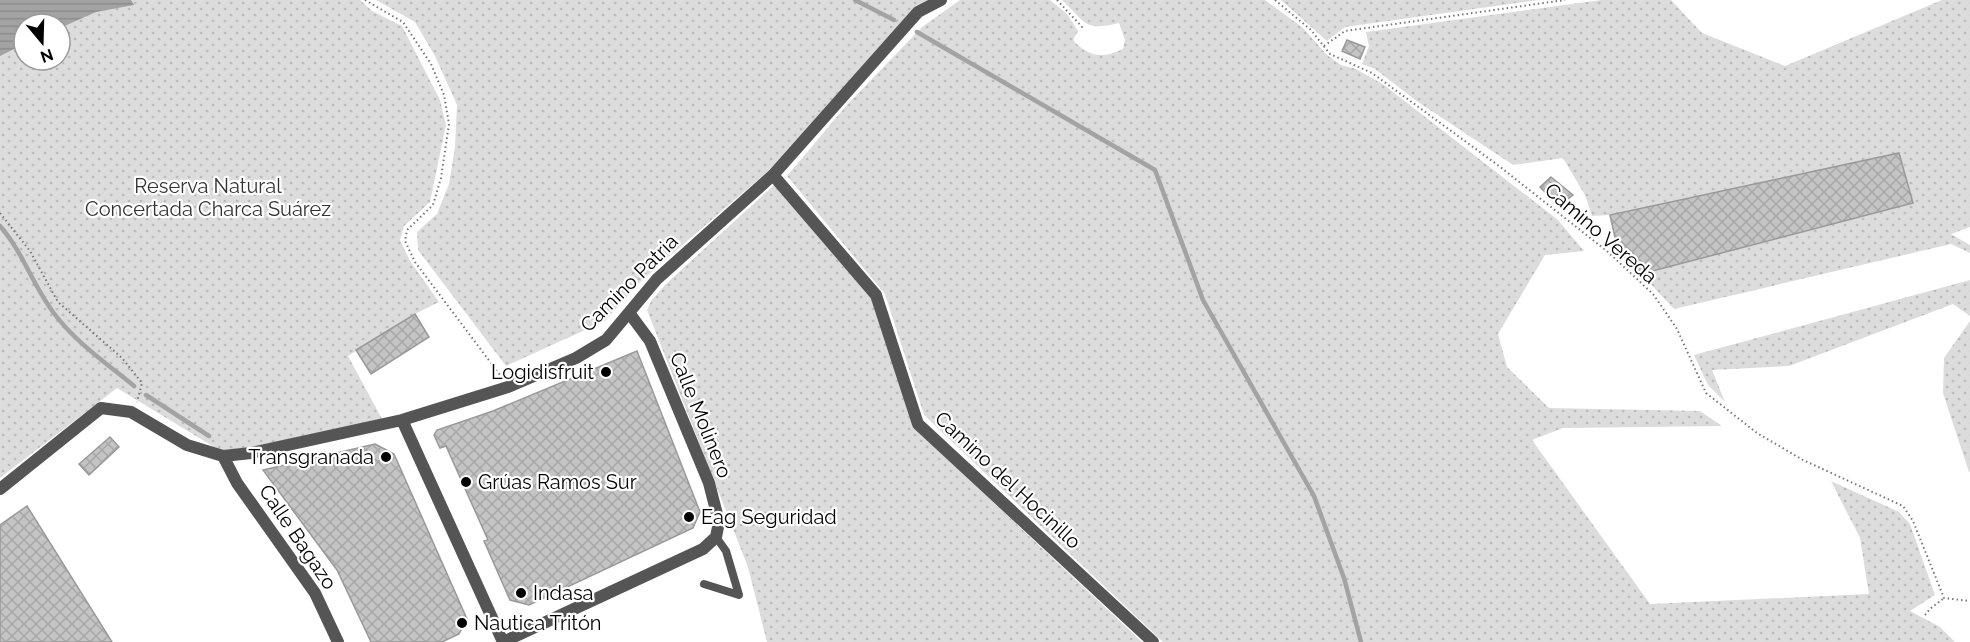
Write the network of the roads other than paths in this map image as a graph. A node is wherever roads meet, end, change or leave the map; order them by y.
1 (941, 0) edge
2 (773, 175) junction
3 (630, 314) junction
4 (402, 420) junction
5 (223, 456) junction
6 (0, 489) edge
7 (716, 537) junction
8 (704, 584) dead end
9 (338, 642) edge
10 (503, 642) edge
11 (1153, 642) edge

1 - 2 street, Camino Patria
2 - 3 street, Camino Patria
2 - 11 street, Camino del Hocinillo
3 - 4 street, Camino Patria
3 - 7 street, Calle Molinero
4 - 5 street, Camino Patria
4 - 10 street
5 - 6 street
5 - 9 street, Calle Bagazo
7 - 8 lane
7 - 10 street

